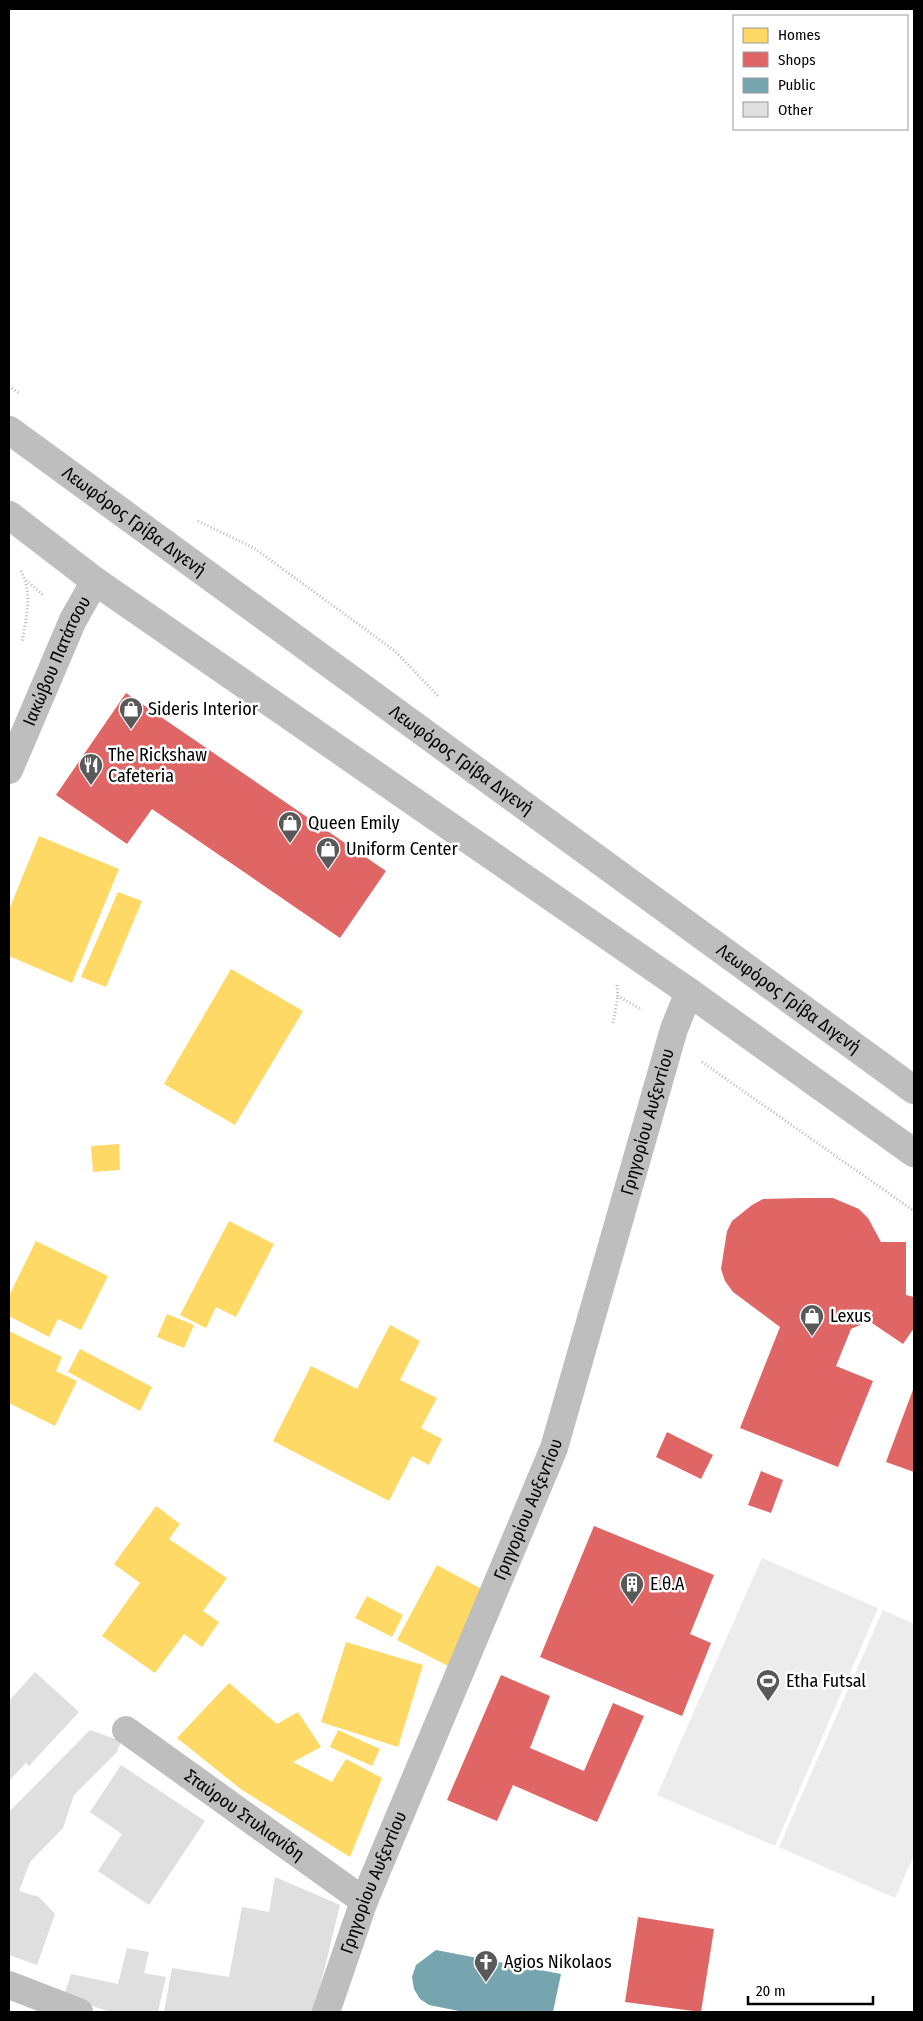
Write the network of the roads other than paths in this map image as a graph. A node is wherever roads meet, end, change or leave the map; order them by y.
1 (9, 430) edge
2 (9, 515) edge
3 (95, 581) junction
4 (9, 770) edge
5 (689, 992) junction
6 (914, 1090) edge
7 (914, 1153) edge
8 (126, 1730) dead end
9 (364, 1901) junction
10 (9, 1985) edge
11 (80, 2012) edge
12 (326, 2012) edge

1 - 6 main road, Λεωφόρος Γρίβα Διγενή
2 - 3 main road
3 - 4 main road, Ιακώβου Πατάτσου
3 - 5 main road
5 - 7 main road
5 - 9 main road, Γρηγορίου Αυξεντίου
8 - 9 main road, Σταύρου Στυλιανίδη
9 - 12 main road, Γρηγορίου Αυξεντίου
10 - 11 main road

